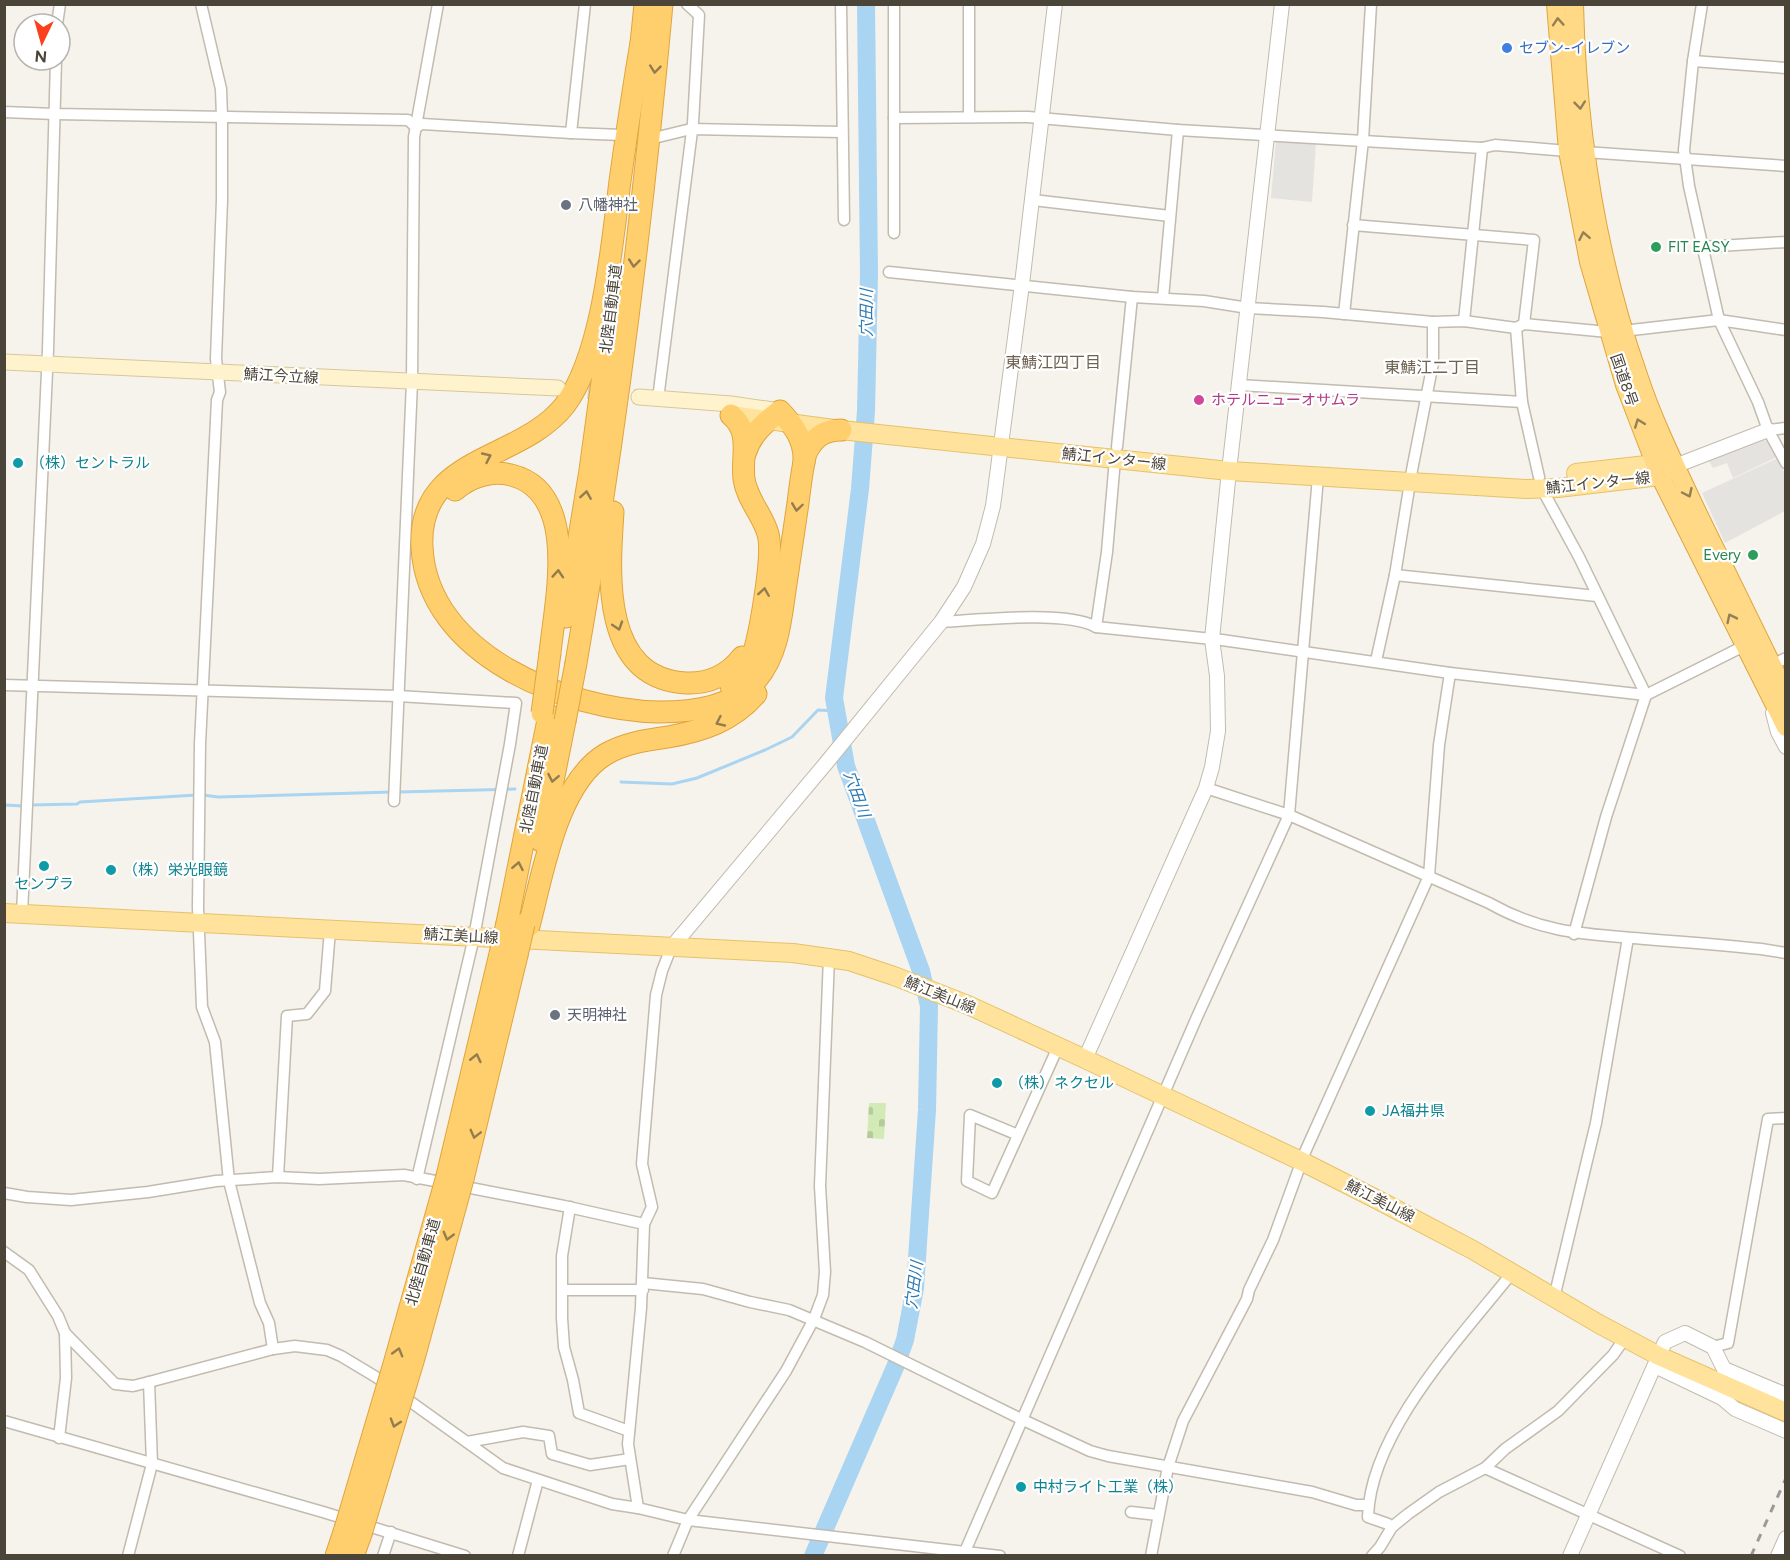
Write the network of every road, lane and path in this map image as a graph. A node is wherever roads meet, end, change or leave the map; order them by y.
1 (201, 4) edge
2 (438, 4) edge
3 (585, 4) edge
4 (687, 4) edge
5 (841, 4) edge
6 (894, 4) edge
7 (969, 4) edge
8 (1055, 4) edge
9 (1282, 4) edge
10 (1371, 4) edge
11 (1556, 4) edge
12 (1574, 4) edge
13 (1702, 4) edge
14 (653, 7) edge
15 (643, 32) junction
16 (1693, 61) junction
17 (1785, 68) edge
18 (56, 72) edge
19 (4, 111) edge
20 (55, 114) junction
21 (969, 116) junction
22 (222, 117) junction
23 (1042, 117) junction
24 (894, 118) junction
25 (416, 127) junction
26 (691, 129) junction
27 (1178, 130) junction
28 (842, 132) junction
29 (571, 133) junction
30 (621, 135) dead end
31 (1267, 135) junction
32 (658, 136) dead end
33 (1363, 140) junction
34 (1482, 148) junction
35 (1576, 152) junction
36 (1685, 160) junction
37 (1785, 166) edge
38 (1032, 200) junction
39 (1170, 216) junction
40 (844, 220) dead end
41 (1353, 225) junction
42 (894, 233) dead end
43 (1472, 236) junction
44 (1785, 242) edge
45 (1702, 247) junction
46 (889, 272) dead end
47 (1022, 284) junction
48 (1132, 297) junction
49 (1163, 298) junction
50 (1248, 308) junction
51 (1344, 314) junction
52 (628, 317) junction
53 (1719, 320) junction
54 (1433, 321) junction
55 (1464, 321) junction
56 (1520, 326) junction
57 (1785, 330) edge
58 (1616, 331) junction
59 (4, 362) edge
60 (47, 364) junction
61 (218, 373) junction
62 (412, 382) junction
63 (1239, 385) junction
64 (558, 388) tunnel mouth
65 (1425, 396) junction
66 (639, 397) tunnel mouth
67 (658, 399) junction
68 (1522, 402) junction
69 (731, 415) junction
70 (780, 418) junction
71 (842, 424) junction
72 (1785, 428) edge
73 (1768, 430) junction
74 (1001, 441) junction
75 (1116, 453) junction
76 (745, 455) junction
77 (804, 462) junction
78 (1785, 463) edge
79 (1230, 465) junction
80 (1663, 468) junction
81 (1411, 476) junction
82 (1318, 477) junction
83 (1540, 483) junction
84 (1395, 575) junction
85 (1597, 596) junction
86 (770, 621) junction
87 (941, 622) junction
88 (1096, 627) junction
89 (1212, 639) junction
90 (1744, 646) junction
91 (1304, 651) junction
92 (562, 657) junction
93 (1376, 661) junction
94 (1778, 662) edge
95 (1450, 673) junction
96 (4, 685) edge
97 (33, 686) junction
98 (1780, 690) edge
99 (202, 691) junction
100 (1646, 694) junction
101 (398, 696) junction
102 (552, 716) junction
103 (1785, 727) edge
104 (1785, 747) edge
105 (1206, 788) junction
106 (394, 801) dead end
107 (1289, 815) junction
108 (1429, 876) junction
109 (13, 913) edge
110 (200, 923) junction
111 (520, 924) junction
112 (330, 930) junction
113 (1574, 934) junction
114 (474, 937) junction
115 (1628, 938) junction
116 (671, 948) junction
117 (1785, 953) edge
118 (513, 955) junction
119 (829, 957) junction
120 (1058, 1047) junction
121 (1085, 1059) junction
122 (1164, 1096) junction
123 (1785, 1118) edge
124 (1018, 1135) junction
125 (1301, 1161) junction
126 (278, 1177) junction
127 (455, 1178) junction
128 (417, 1179) junction
129 (228, 1180) junction
130 (4, 1193) edge
131 (570, 1207) junction
132 (644, 1224) junction
133 (4, 1252) edge
134 (1512, 1273) junction
135 (643, 1287) junction
136 (564, 1290) junction
137 (1554, 1298) junction
138 (814, 1319) junction
139 (65, 1333) junction
140 (1626, 1338) junction
141 (1713, 1347) junction
142 (273, 1348) junction
143 (1657, 1361) junction
144 (149, 1382) junction
145 (1785, 1395) edge
146 (1785, 1412) edge
147 (1021, 1419) junction
148 (4, 1422) edge
149 (629, 1431) junction
150 (1785, 1431) edge
151 (59, 1438) junction
152 (467, 1442) junction
153 (630, 1459) junction
154 (152, 1464) junction
155 (1168, 1467) junction
156 (1485, 1468) junction
157 (538, 1480) junction
158 (1368, 1505) junction
159 (638, 1508) junction
160 (1131, 1512) dead end
161 (1589, 1513) junction
162 (1158, 1515) junction
163 (688, 1520) junction
164 (1392, 1527) junction
165 (353, 1531) junction
166 (390, 1532) junction
167 (1785, 1538) edge
168 (964, 1553) edge
169 (128, 1556) edge
170 (336, 1556) edge
171 (353, 1556) edge
172 (383, 1556) edge
173 (465, 1556) edge
174 (518, 1556) edge
175 (673, 1556) edge
176 (1000, 1556) edge
177 (1151, 1556) edge
178 (1372, 1556) edge
179 (1570, 1556) edge
180 (1680, 1556) edge
181 (1778, 1556) edge

1 - 22 street
2 - 25 street
3 - 29 street
4 - 26 street
5 - 28 street
6 - 24 street
7 - 21 street
8 - 23 street
9 - 31 street
10 - 33 street
35 -> 11 highway, 国道8号
12 -> 35 highway, 国道8号
13 - 16 street
14 - 15 highway, 北陸自動車道
14 -> 52 highway, 北陸自動車道
86 -> 15 highway
92 -> 15 highway, 北陸自動車道
16 - 17 street
16 - 36 street
18 - 20 street
19 - 20 street
20 - 22 street
20 - 60 street
21 - 23 street
21 - 24 street
22 - 25 street
22 - 61 street
23 - 27 street
23 - 38 street
24 - 42 street
25 - 29 street
25 - 62 street
26 - 28 street
26 - 32 street
26 - 67 street
27 - 31 street
27 - 39 street
28 - 40 street
29 - 30 street
31 - 33 street
31 - 50 street
33 - 34 street
33 - 41 street
34 - 35 street
34 - 43 street
35 - 36 street
35 - 58 highway, 国道8号
36 - 37 street
36 - 45 street
38 - 39 street
38 - 47 street
39 - 49 street
41 - 43 street
41 - 51 street
43 - 55 street
43 - 56 street
44 - 45 street
45 - 53 street
46 - 47 street
47 - 48 street
47 - 74 street
48 - 49 street
48 - 75 street
49 - 50 street
50 - 51 street
50 - 63 street
51 - 54 street
52 -> 86 highway
52 - 92 highway, 北陸自動車道
53 - 57 street
53 - 58 street
53 - 73 street
54 - 55 street
54 - 65 street
55 - 56 street
56 - 58 street
56 - 68 street
58 - 80 highway, 国道8号
59 - 60 main road, 鯖江今立線
60 - 61 main road, 鯖江今立線
60 - 97 street
61 - 62 main road, 鯖江今立線
61 - 99 street
62 - 64 main road, 鯖江今立線
62 - 101 street
63 - 65 street
63 - 79 street
65 - 68 street
65 - 81 street
66 - 67 main road
67 - 69 main road
67 - 70 main road
68 - 83 street
69 - 70 main road, 鯖江インター線
69 - 76 highway
70 - 71 main road, 鯖江インター線
70 - 76 highway
70 - 77 highway
71 - 74 main road, 鯖江インター線
71 - 77 highway
72 - 73 street
73 - 78 street
73 - 80 street
74 - 75 main road, 鯖江インター線
74 - 87 street
75 - 79 main road, 鯖江インター線
75 - 88 street
86 -> 76 highway
77 -> 86 highway
79 - 81 main road, 鯖江インター線
79 - 82 main road, 鯖江インター線
79 - 89 street
80 - 83 main road, 鯖江インター線
90 -> 80 highway, 国道8号
80 -> 94 highway, 国道8号
81 - 82 main road, 鯖江インター線
81 - 83 main road, 鯖江インター線
81 - 84 street
82 - 91 street
83 - 85 street
84 - 85 street
84 - 93 street
85 - 100 street
92 -> 86 highway
86 -> 111 highway
87 - 88 street
87 - 116 street
88 - 89 street
89 - 91 street
89 - 105 street
90 - 98 highway, 国道8号
90 - 100 street
91 - 93 street
91 - 107 street
92 - 102 highway, 北陸自動車道, bridge
93 - 95 street
94 - 98 highway, 国道8号
95 - 100 street
95 - 108 street
96 - 97 street
97 - 99 street
97 - 109 street
98 - 103 highway, 国道8号
98 - 104 street
99 - 101 street
99 - 110 street
100 - 113 street
101 - 106 street
101 - 114 street
102 -> 111 highway, 北陸自動車道
111 -> 102 highway, 北陸自動車道
105 - 107 street
105 - 121 street
107 - 108 street
107 - 122 street
108 - 113 street
108 - 125 street
109 - 110 main road, 鯖江美山線
110 - 112 main road, 鯖江美山線
110 - 129 street
111 - 118 highway, 北陸自動車道, bridge
112 - 114 main road, 鯖江美山線
112 - 126 street
113 - 115 street
114 - 116 main road, 鯖江美山線
114 - 128 street
115 - 117 street
115 - 137 street
116 - 119 main road, 鯖江美山線
116 - 132 street
127 -> 118 highway, 北陸自動車道
118 -> 127 highway, 北陸自動車道
119 - 120 main road, 鯖江美山線
119 - 138 street
120 - 121 main road, 鯖江美山線
120 - 124 street
121 - 122 main road, 鯖江美山線
122 - 125 main road, 鯖江美山線
122 - 147 street
123 - 141 street
124 - 124 street
125 - 134 main road, 鯖江美山線
125 - 155 street
126 - 128 street
126 - 129 street
127 - 165 highway, 北陸自動車道, bridge
128 - 131 street
129 - 130 street
129 - 142 street
131 - 132 street
131 - 136 street
132 - 135 street
133 - 139 street
134 - 137 main road, 鯖江美山線
134 - 158 street
135 - 136 street
135 - 138 street
135 - 149 street
136 - 149 street
137 - 140 main road, 鯖江美山線
138 - 147 street
138 - 163 street
139 - 144 street
139 - 151 street
140 - 143 main road, 鯖江美山線
140 - 156 street
141 - 143 street
141 - 145 street
142 - 144 street
142 - 152 street
143 - 146 main road, 鯖江美山線
143 - 150 street
143 - 161 street
144 - 154 street
147 - 155 street
147 - 168 street
148 - 151 street
149 - 153 street
151 - 154 street
152 - 153 street
152 - 157 street
153 - 159 street
154 - 166 street
154 - 169 street
155 - 158 street
155 - 162 street
156 - 161 street
156 - 164 street
157 - 159 street
157 - 174 street
158 - 164 street
159 - 163 street
160 - 162 street
161 - 179 street
161 - 180 street
162 - 177 street
163 - 168 street
163 - 175 street
164 - 178 street
165 - 170 highway, 北陸自動車道
165 - 171 highway, 北陸自動車道
166 - 172 street
166 - 173 street
167 - 181 street
168 - 176 street

